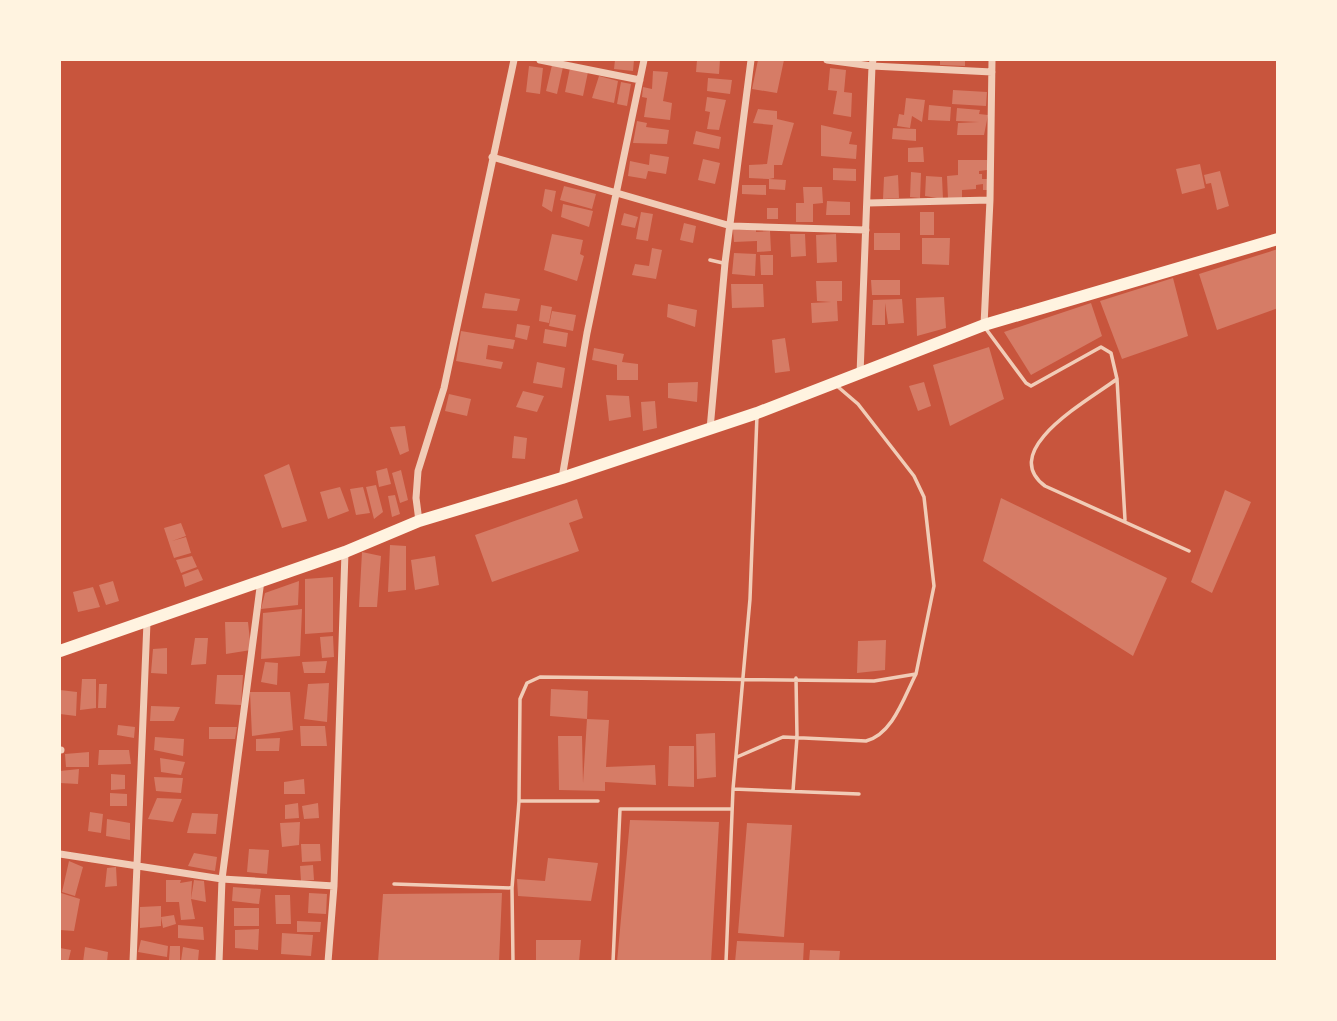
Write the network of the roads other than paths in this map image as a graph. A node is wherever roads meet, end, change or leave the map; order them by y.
1 (514, 60) edge
2 (540, 60) edge
3 (644, 60) edge
4 (751, 60) edge
5 (827, 60) edge
6 (992, 60) edge
7 (872, 63) edge
8 (992, 72) junction
9 (640, 80) junction
10 (492, 157) junction
11 (614, 195) junction
12 (990, 200) junction
13 (868, 203) junction
14 (731, 226) junction
15 (866, 230) junction
16 (1278, 239) edge
17 (710, 260) dead end
18 (725, 263) junction
19 (984, 326) junction
20 (860, 374) junction
21 (1116, 379) junction
22 (835, 384) junction
23 (757, 413) junction
24 (710, 429) junction
25 (562, 478) junction
26 (1125, 520) junction
27 (419, 521) junction
28 (1189, 551) dead end
29 (345, 552) junction
30 (261, 580) junction
31 (147, 622) junction
32 (60, 651) edge
33 (916, 674) junction
34 (796, 678) junction
35 (743, 680) junction
36 (797, 737) junction
37 (737, 757) junction
38 (733, 789) junction
39 (793, 792) junction
40 (859, 794) dead end
41 (519, 801) junction
42 (598, 801) dead end
43 (732, 809) junction
44 (60, 855) edge
45 (139, 865) junction
46 (222, 879) junction
47 (394, 884) dead end
48 (334, 886) junction
49 (512, 888) junction
50 (133, 961) edge
51 (219, 961) edge
52 (328, 961) edge
53 (513, 961) edge
54 (612, 961) edge
55 (726, 961) edge

1 - 10 street
2 - 9 street
3 - 9 street
4 - 14 street
5 - 7 street
6 - 8 street
7 - 8 street
7 - 13 street
8 - 12 street
9 - 11 street
10 - 11 street
10 - 27 street
11 - 14 street
11 - 25 street
12 - 13 street
12 - 19 street
13 - 15 street
14 - 15 street
14 - 18 street
15 - 20 street
16 - 19 main road
17 - 18 lane
18 - 24 street
19 - 20 main road
19 - 21 lane
20 - 22 main road
21 - 26 lane
21 - 26 lane
22 - 23 main road
22 - 33 lane
23 - 24 main road
23 - 35 lane
24 - 25 main road
25 - 27 main road
26 - 28 lane
27 - 29 main road
29 - 30 main road
29 - 48 street
30 - 31 main road
30 - 46 street
31 - 32 main road
31 - 45 street
33 - 34 lane
33 - 36 lane
34 - 35 lane
34 - 36 lane
35 - 37 lane
35 - 41 lane
36 - 37 lane
36 - 39 lane
37 - 38 lane
38 - 39 lane
38 - 43 lane
39 - 40 lane
41 - 42 lane
41 - 49 lane
43 - 54 lane
43 - 55 lane
44 - 45 street
45 - 46 street
45 - 50 street
46 - 48 street
46 - 51 street
47 - 49 lane
48 - 52 street
49 - 53 lane

